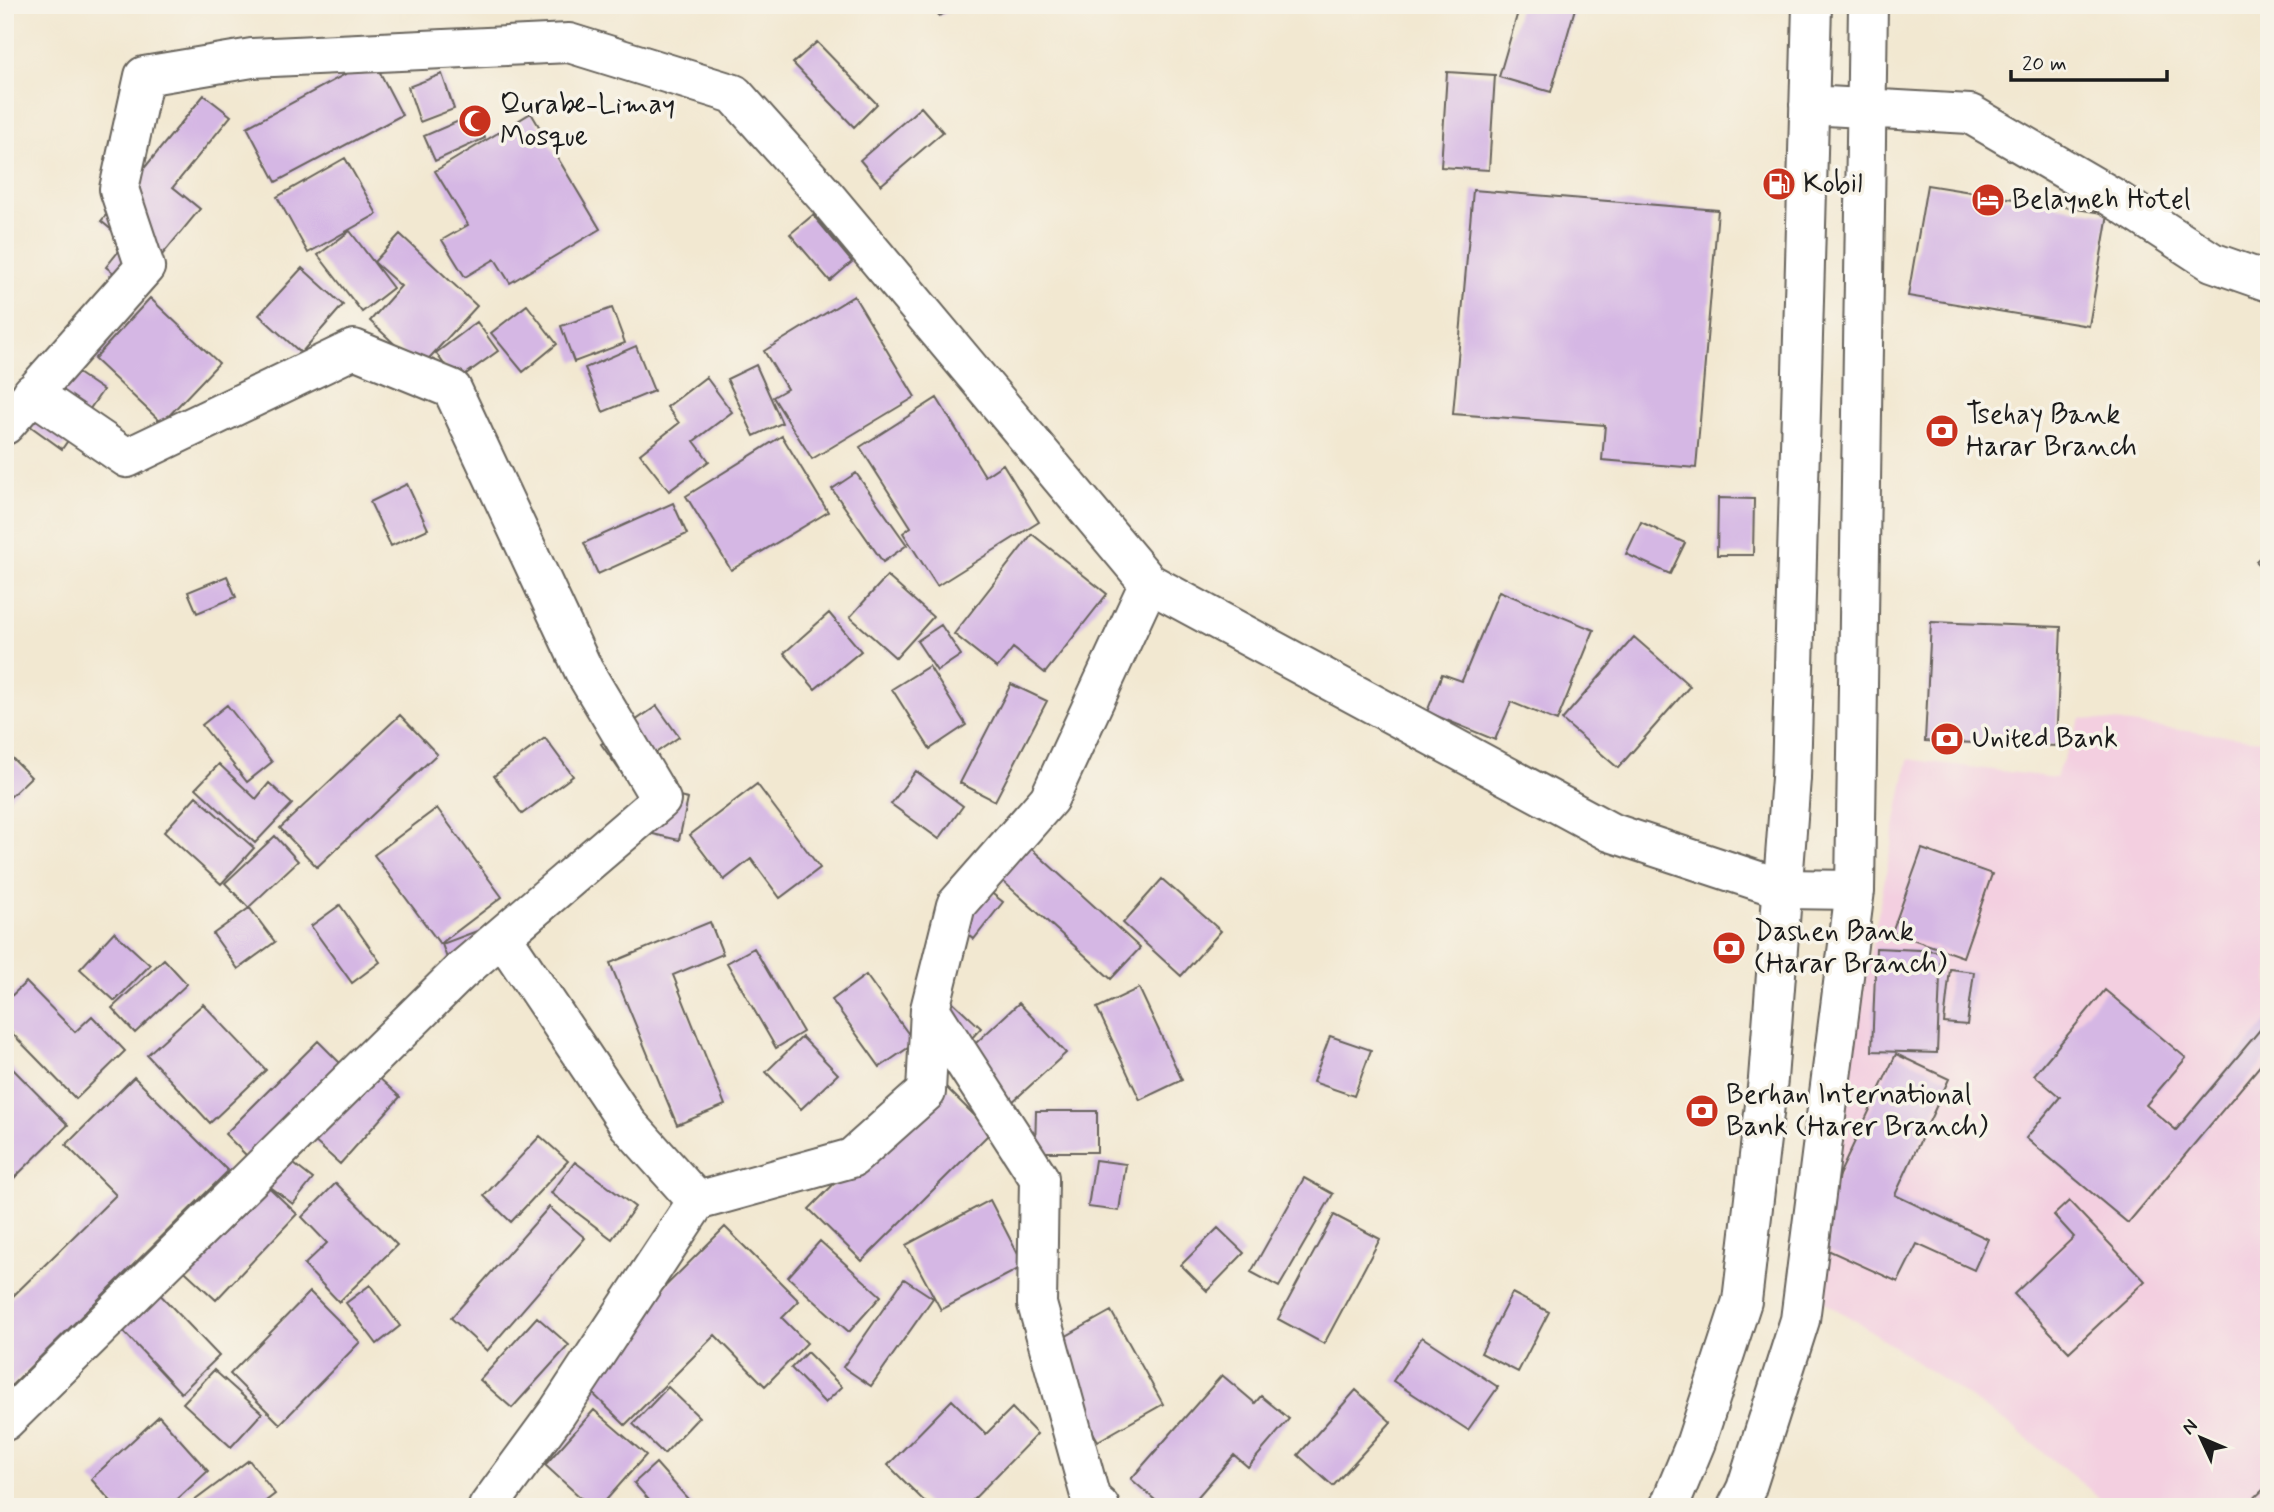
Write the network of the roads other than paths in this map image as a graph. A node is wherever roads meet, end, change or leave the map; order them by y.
1 (1854, 5) edge
2 (1868, 5) edge
3 (1812, 13) edge
4 (1809, 105) junction
5 (1866, 110) junction
6 (2269, 282) edge
7 (32, 393) junction
8 (5, 425) edge
9 (1149, 583) junction
10 (1783, 889) junction
11 (1855, 890) junction
12 (502, 936) junction
13 (930, 1009) junction
14 (697, 1201) junction
15 (5, 1421) edge
16 (488, 1507) edge
17 (1100, 1507) edge
18 (1669, 1507) edge
19 (1737, 1507) edge

1 - 3 street
2 - 5 street
3 - 4 street
4 - 5 street
4 - 10 street
5 - 6 street
5 - 11 street
7 - 8 street
7 - 9 street
7 - 12 street
9 - 10 street
9 - 13 street
10 - 11 street
10 - 18 street
11 - 19 street
12 - 14 street
12 - 15 street
13 - 14 street
13 - 17 street
14 - 16 street

